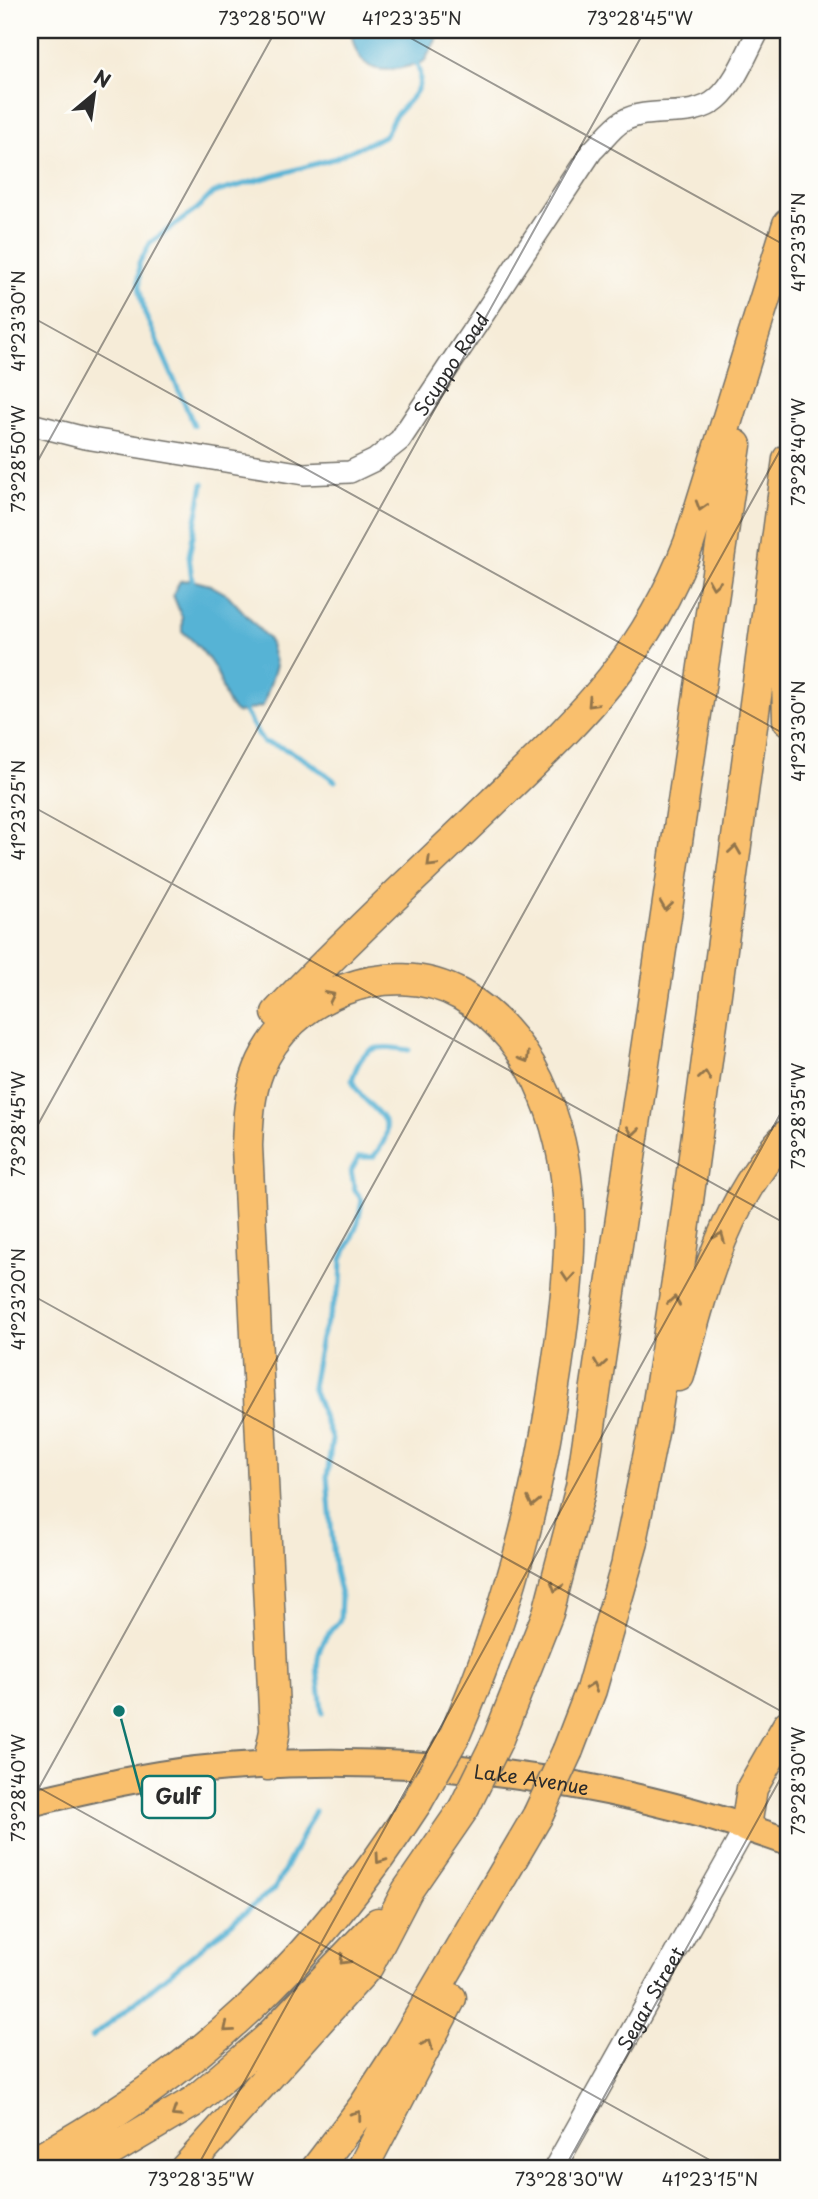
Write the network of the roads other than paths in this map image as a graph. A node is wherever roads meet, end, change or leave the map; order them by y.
1 (759, 30) edge
2 (788, 224) edge
3 (771, 277) junction
4 (30, 424) edge
5 (788, 459) edge
6 (788, 595) edge
7 (788, 720) edge
8 (788, 1134) edge
9 (627, 1561) junction
10 (788, 1724) edge
11 (788, 1764) edge
12 (268, 1765) junction
13 (30, 1803) edge
14 (538, 1815) junction
15 (746, 1827) junction
16 (788, 1842) edge
17 (407, 1891) junction
18 (30, 2164) edge
19 (80, 2169) edge
20 (185, 2169) edge
21 (316, 2169) edge
22 (362, 2169) edge
23 (554, 2169) edge

1 - 4 street, Scuppo Road
2 - 3 highway
3 -> 12 highway
3 -> 17 highway, bridge
9 -> 5 highway
6 - 7 highway
9 -> 8 highway
14 -> 9 highway, bridge
10 - 15 highway
11 - 15 highway
12 - 13 main road, Lake Avenue
12 - 15 main road, Lake Avenue
12 -> 18 highway, bridge
21 -> 14 highway
22 -> 14 highway
15 - 16 main road, Lake Avenue
15 - 23 street, Segar Street
17 -> 19 highway
17 - 20 highway

